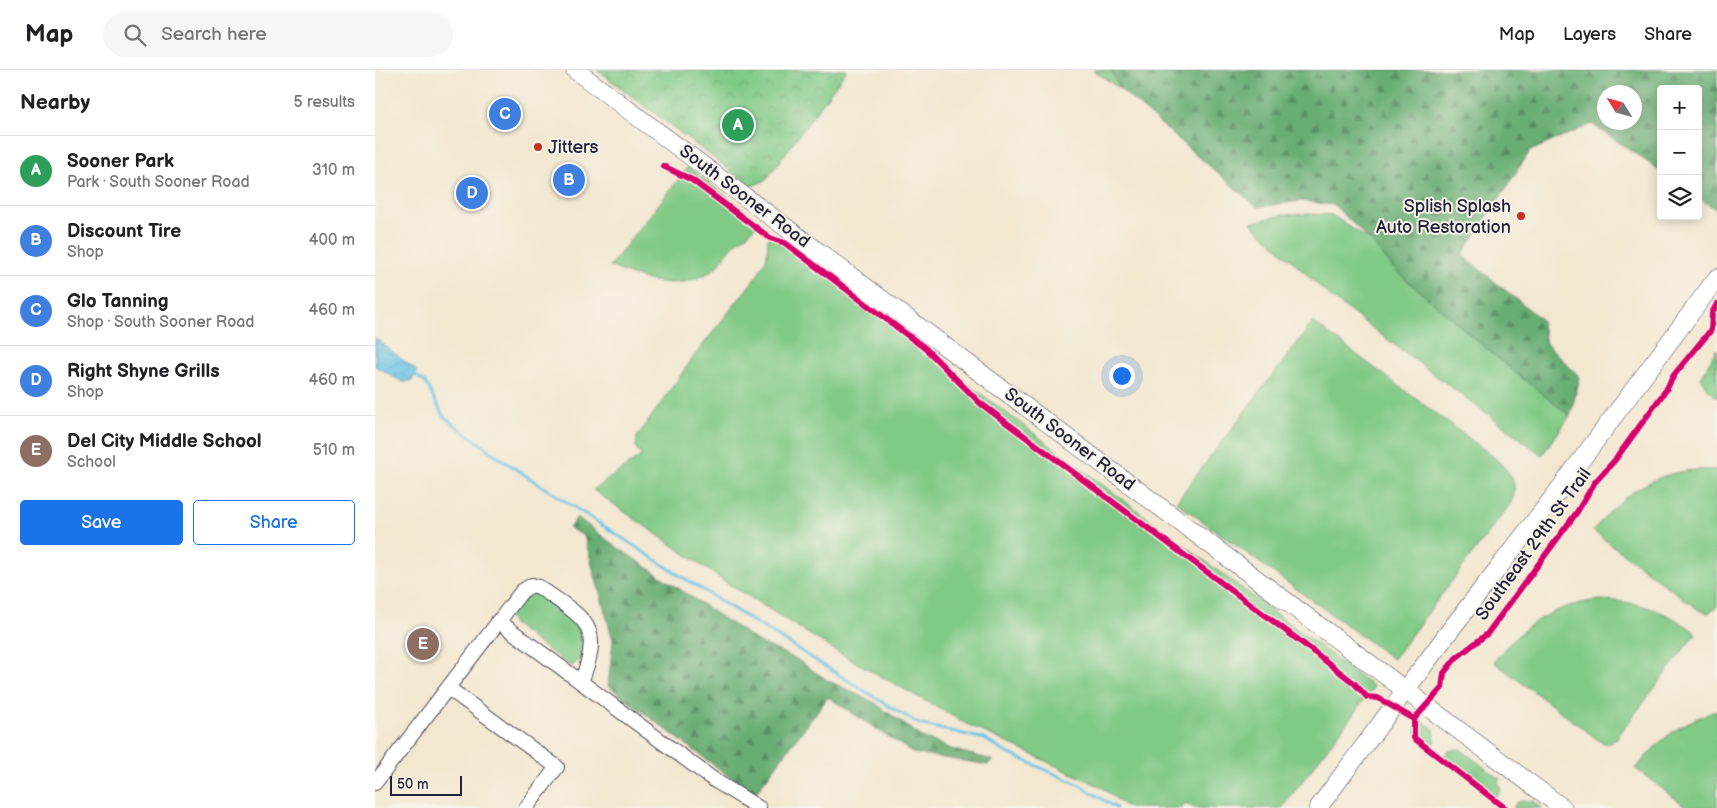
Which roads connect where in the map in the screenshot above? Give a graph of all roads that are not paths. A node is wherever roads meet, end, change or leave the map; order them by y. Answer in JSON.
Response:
{"nodes":[{"id":1,"x":575,"y":70,"type":"edge"},
{"id":2,"x":1717,"y":278,"type":"edge"},
{"id":3,"x":498,"y":621,"type":"junction"},
{"id":4,"x":581,"y":682,"type":"junction"},
{"id":5,"x":448,"y":688,"type":"junction"},
{"id":6,"x":1406,"y":690,"type":"junction"},
{"id":7,"x":375,"y":783,"type":"edge"},
{"id":8,"x":526,"y":808,"type":"edge"},
{"id":9,"x":759,"y":808,"type":"edge"},
{"id":10,"x":1318,"y":808,"type":"edge"},
{"id":11,"x":1563,"y":808,"type":"edge"}],
"edges":[{"from":1,"to":6,"type":"main road","name":"South Sooner Road"},
{"from":2,"to":6,"type":"main road"},
{"from":3,"to":4,"type":"street"},
{"from":3,"to":4,"type":"street"},
{"from":3,"to":5,"type":"street"},
{"from":4,"to":9,"type":"street"},
{"from":5,"to":7,"type":"street"},
{"from":5,"to":8,"type":"street"},
{"from":6,"to":10,"type":"main road"},
{"from":6,"to":11,"type":"main road","name":"South Sooner Road"}]}
